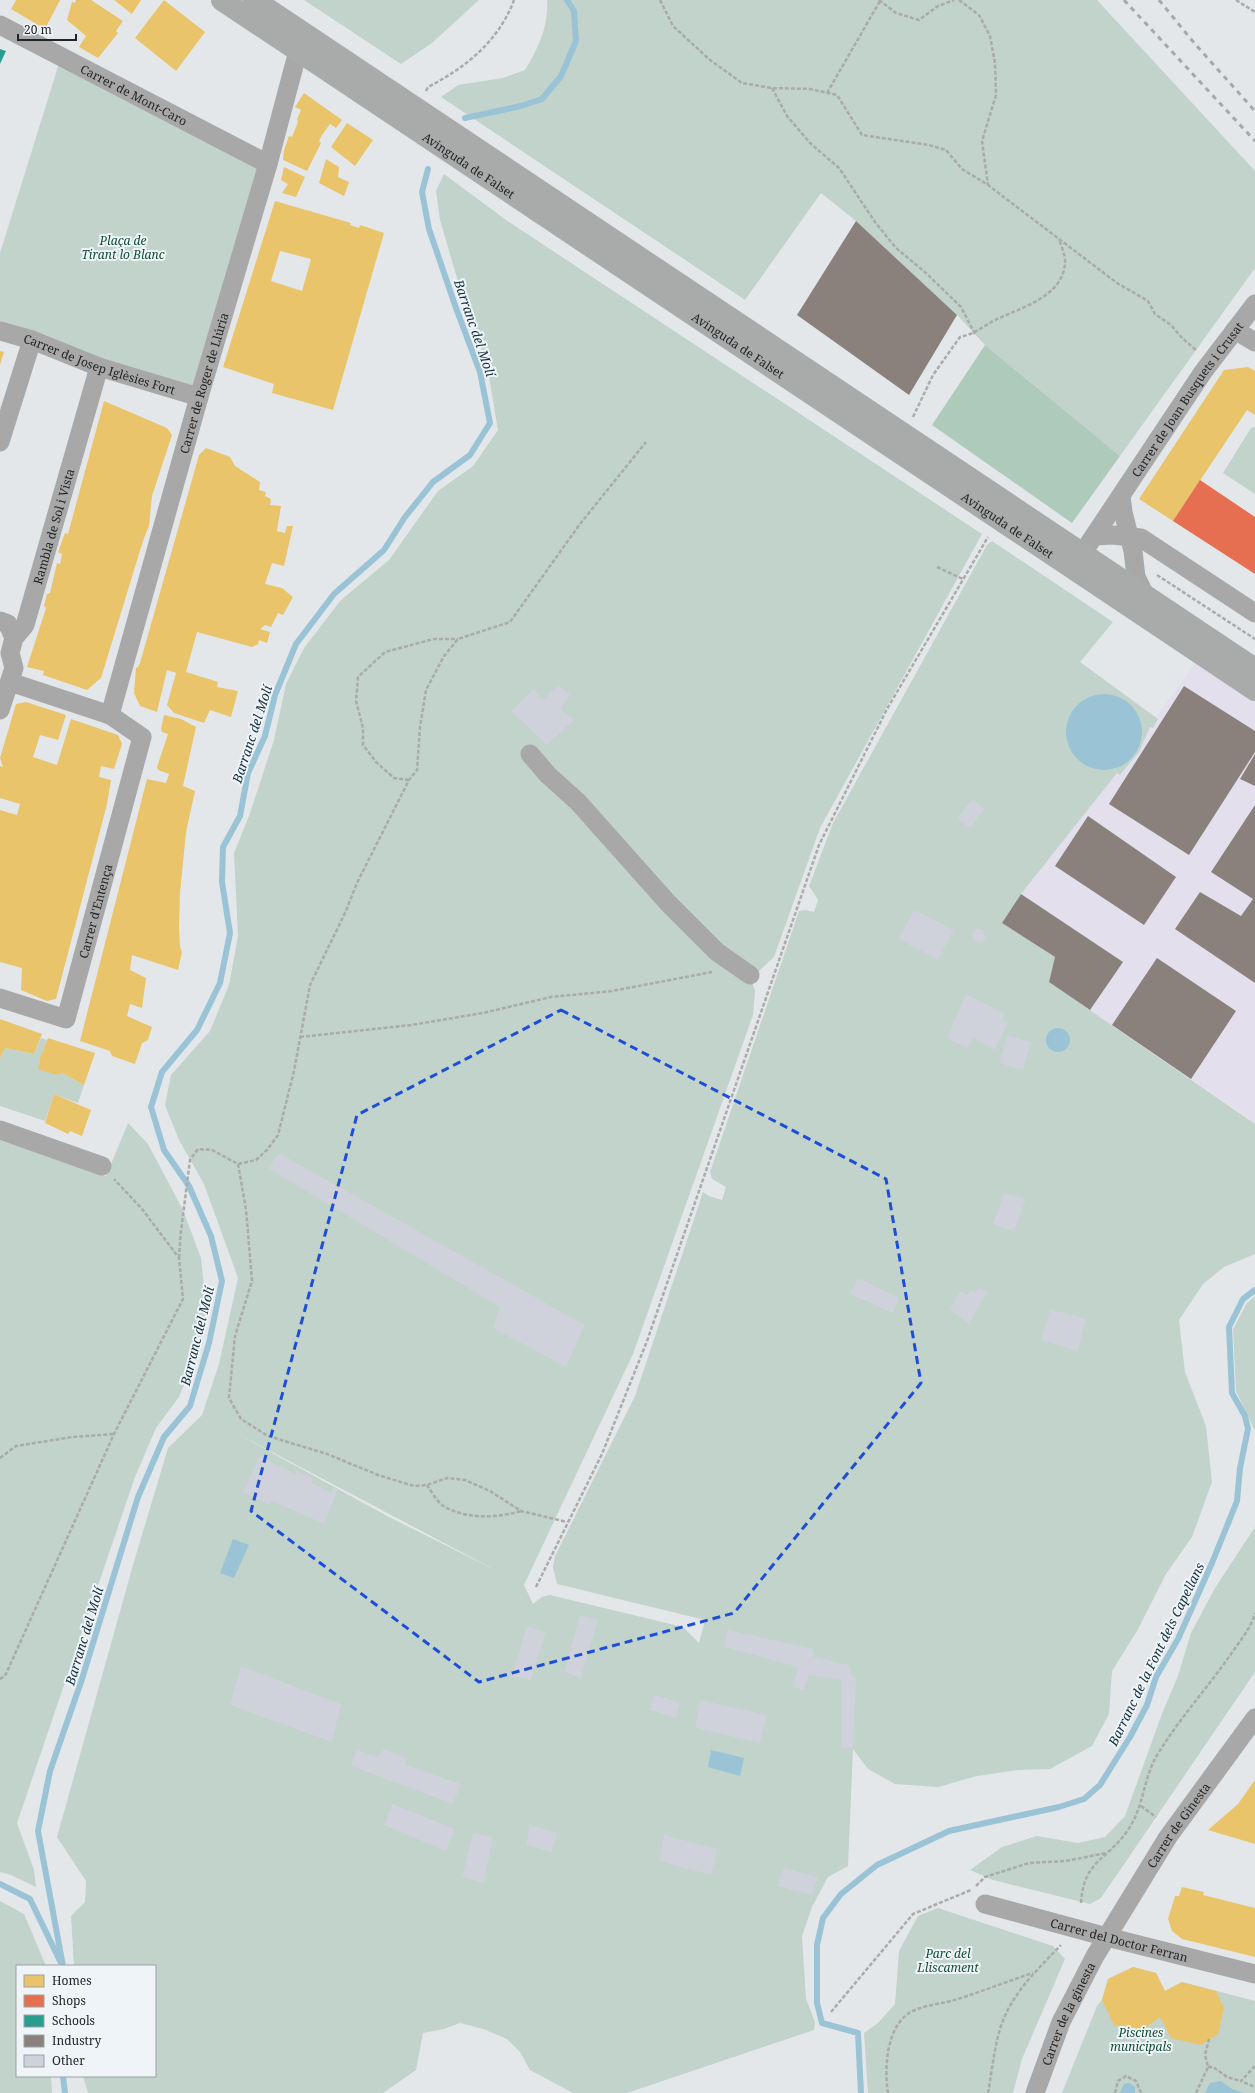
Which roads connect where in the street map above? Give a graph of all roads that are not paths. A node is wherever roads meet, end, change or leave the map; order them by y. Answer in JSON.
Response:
{"nodes":[{"id":1,"x":222,"y":0,"type":"edge"},
{"id":2,"x":254,"y":0,"type":"edge"},
{"id":3,"x":0,"y":25,"type":"edge"},
{"id":4,"x":298,"y":51,"type":"junction"},
{"id":5,"x":268,"y":164,"type":"junction"},
{"id":6,"x":1255,"y":304,"type":"edge"},
{"id":7,"x":1235,"y":330,"type":"junction"},
{"id":8,"x":0,"y":331,"type":"edge"},
{"id":9,"x":32,"y":340,"type":"junction"},
{"id":10,"x":1255,"y":342,"type":"edge"},
{"id":11,"x":99,"y":367,"type":"junction"},
{"id":12,"x":199,"y":397,"type":"junction"},
{"id":13,"x":0,"y":442,"type":"edge"},
{"id":14,"x":1121,"y":496,"type":"junction"},
{"id":15,"x":1095,"y":536,"type":"junction"},
{"id":16,"x":1129,"y":536,"type":"junction"},
{"id":17,"x":1082,"y":554,"type":"junction"},
{"id":18,"x":1146,"y":597,"type":"junction"},
{"id":19,"x":1255,"y":613,"type":"edge"},
{"id":20,"x":0,"y":621,"type":"edge"},
{"id":21,"x":8,"y":651,"type":"edge"},
{"id":22,"x":1255,"y":669,"type":"edge"},
{"id":23,"x":10,"y":682,"type":"junction"},
{"id":24,"x":1255,"y":690,"type":"edge"},
{"id":25,"x":0,"y":710,"type":"edge"},
{"id":26,"x":110,"y":715,"type":"junction"},
{"id":27,"x":530,"y":754,"type":"dead end"},
{"id":28,"x":744,"y":971,"type":"road end"},
{"id":29,"x":0,"y":998,"type":"edge"},
{"id":30,"x":0,"y":1130,"type":"edge"},
{"id":31,"x":102,"y":1166,"type":"road end"},
{"id":32,"x":1255,"y":1718,"type":"edge"},
{"id":33,"x":985,"y":1904,"type":"dead end"},
{"id":34,"x":1107,"y":1937,"type":"junction"},
{"id":35,"x":1255,"y":1974,"type":"edge"},
{"id":36,"x":1035,"y":2093,"type":"edge"}],
"edges":[{"from":1,"to":4,"type":"main road","name":"Avinguda de Falset"},
{"from":2,"to":17,"type":"main road","name":"Avinguda de Falset"},
{"from":3,"to":5,"type":"street","name":"Carrer de Mont-Caro"},
{"from":4,"to":5,"type":"street","name":"Carrer de Roger de Llúria"},
{"from":4,"to":24,"type":"main road","name":"Avinguda de Falset"},
{"from":5,"to":12,"type":"street","name":"Carrer de Roger de Llúria"},
{"from":6,"to":7,"type":"street","name":"Carrer de Joan Busquets i Crusat"},
{"from":7,"to":10,"type":"street"},
{"from":7,"to":14,"type":"street","name":"Carrer de Joan Busquets i Crusat"},
{"from":8,"to":9,"type":"street","name":"Carrer de Josep Iglèsies Fort"},
{"from":9,"to":11,"type":"street","name":"Carrer de Josep Iglèsies Fort"},
{"from":9,"to":13,"type":"street"},
{"from":11,"to":12,"type":"street","name":"Carrer de Josep Iglèsies Fort"},
{"from":11,"to":21,"type":"street","name":"Rambla de Sol i Vista"},
{"from":12,"to":26,"type":"street","name":"Carrer de Roger de Llúria"},
{"from":14,"to":15,"type":"street","name":"Carrer de Joan Busquets i Crusat"},
{"from":14,"to":16,"type":"street"},
{"from":15,"to":16,"type":"street"},
{"from":15,"to":17,"type":"street","name":"Carrer de Joan Busquets i Crusat"},
{"from":16,"to":18,"type":"street"},
{"from":16,"to":19,"type":"street"},
{"from":17,"to":18,"type":"main road","name":"Avinguda de Falset"},
{"from":18,"to":22,"type":"main road","name":"Avinguda de Falset"},
{"from":20,"to":21,"type":"street"},
{"from":21,"to":23,"type":"street"},
{"from":23,"to":25,"type":"street"},
{"from":23,"to":26,"type":"street"},
{"from":26,"to":29,"type":"street","name":"Carrer d'Entença"},
{"from":27,"to":28,"type":"street"},
{"from":30,"to":31,"type":"street"},
{"from":32,"to":34,"type":"street","name":"Carrer de Ginesta"},
{"from":33,"to":34,"type":"street","name":"Carrer del Doctor Ferran"},
{"from":34,"to":35,"type":"street","name":"Carrer del Doctor Ferran"},
{"from":34,"to":36,"type":"street","name":"Carrer de la ginesta"}]}
